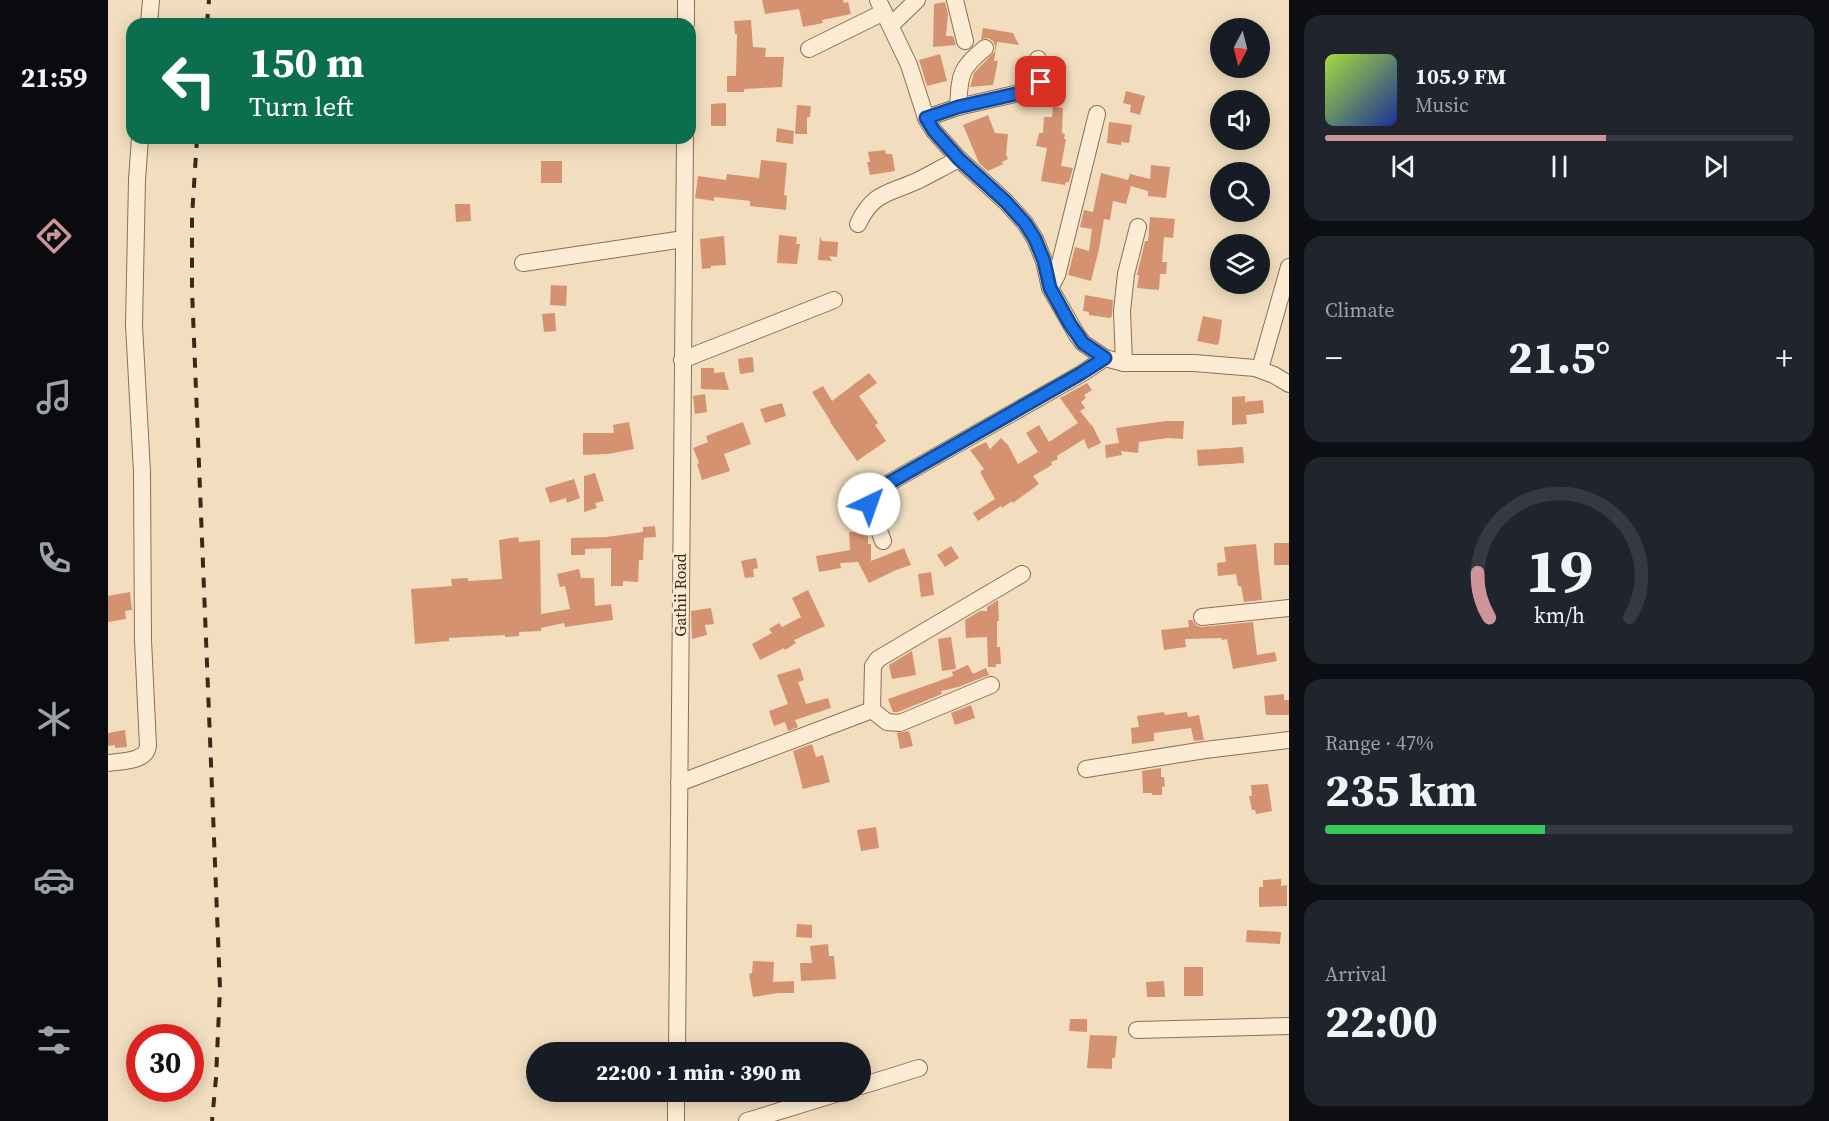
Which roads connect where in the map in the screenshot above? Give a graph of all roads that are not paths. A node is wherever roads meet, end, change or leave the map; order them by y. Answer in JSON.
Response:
{"nodes":[{"id":1,"x":151,"y":0,"type":"edge"},
{"id":2,"x":686,"y":0,"type":"edge"},
{"id":3,"x":917,"y":0,"type":"edge"},
{"id":4,"x":955,"y":0,"type":"edge"},
{"id":5,"x":884,"y":12,"type":"edge"},
{"id":6,"x":150,"y":18,"type":"edge"},
{"id":7,"x":686,"y":18,"type":"edge"},
{"id":8,"x":966,"y":41,"type":"dead end"},
{"id":9,"x":985,"y":48,"type":"dead end"},
{"id":10,"x":809,"y":49,"type":"dead end"},
{"id":11,"x":1038,"y":59,"type":"dead end"},
{"id":12,"x":958,"y":107,"type":"junction"},
{"id":13,"x":1097,"y":114,"type":"dead end"},
{"id":14,"x":926,"y":118,"type":"junction"},
{"id":15,"x":139,"y":144,"type":"edge"},
{"id":16,"x":685,"y":144,"type":"edge"},
{"id":17,"x":959,"y":159,"type":"junction"},
{"id":18,"x":858,"y":224,"type":"dead end"},
{"id":19,"x":1138,"y":227,"type":"dead end"},
{"id":20,"x":684,"y":239,"type":"junction"},
{"id":21,"x":523,"y":263,"type":"dead end"},
{"id":22,"x":1289,"y":267,"type":"edge"},
{"id":23,"x":1050,"y":288,"type":"junction"},
{"id":24,"x":834,"y":300,"type":"dead end"},
{"id":25,"x":1105,"y":358,"type":"junction"},
{"id":26,"x":682,"y":360,"type":"junction"},
{"id":27,"x":1124,"y":363,"type":"junction"},
{"id":28,"x":1260,"y":369,"type":"junction"},
{"id":29,"x":1289,"y":385,"type":"edge"},
{"id":30,"x":882,"y":541,"type":"dead end"},
{"id":31,"x":1022,"y":574,"type":"dead end"},
{"id":32,"x":1289,"y":608,"type":"edge"},
{"id":33,"x":1202,"y":617,"type":"dead end"},
{"id":34,"x":991,"y":684,"type":"dead end"},
{"id":35,"x":872,"y":710,"type":"junction"},
{"id":36,"x":1289,"y":740,"type":"edge"},
{"id":37,"x":108,"y":763,"type":"edge"},
{"id":38,"x":1086,"y":769,"type":"dead end"},
{"id":39,"x":679,"y":783,"type":"junction"},
{"id":40,"x":1289,"y":1026,"type":"edge"},
{"id":41,"x":1137,"y":1030,"type":"dead end"},
{"id":42,"x":677,"y":1042,"type":"edge"},
{"id":43,"x":919,"y":1068,"type":"dead end"},
{"id":44,"x":871,"y":1083,"type":"edge"},
{"id":45,"x":676,"y":1102,"type":"edge"},
{"id":46,"x":809,"y":1102,"type":"edge"},
{"id":47,"x":676,"y":1121,"type":"edge"},
{"id":48,"x":747,"y":1121,"type":"edge"}],
"edges":[{"from":1,"to":6,"type":"street"},
{"from":2,"to":7,"type":"street"},
{"from":3,"to":5,"type":"street"},
{"from":4,"to":8,"type":"street"},
{"from":5,"to":10,"type":"street"},
{"from":5,"to":14,"type":"street"},
{"from":9,"to":12,"type":"street"},
{"from":11,"to":12,"type":"street"},
{"from":12,"to":14,"type":"street"},
{"from":13,"to":23,"type":"street"},
{"from":14,"to":17,"type":"street"},
{"from":15,"to":37,"type":"street"},
{"from":16,"to":20,"type":"street","name":"Gathii Road"},
{"from":17,"to":18,"type":"street"},
{"from":17,"to":23,"type":"street"},
{"from":19,"to":27,"type":"street"},
{"from":20,"to":21,"type":"street"},
{"from":20,"to":26,"type":"street","name":"Gathii Road"},
{"from":22,"to":28,"type":"street"},
{"from":23,"to":25,"type":"street"},
{"from":24,"to":26,"type":"street"},
{"from":25,"to":27,"type":"street"},
{"from":25,"to":30,"type":"street"},
{"from":26,"to":39,"type":"street","name":"Gathii Road"},
{"from":27,"to":28,"type":"street"},
{"from":28,"to":29,"type":"street"},
{"from":31,"to":35,"type":"street"},
{"from":32,"to":33,"type":"street"},
{"from":34,"to":35,"type":"street"},
{"from":35,"to":39,"type":"street"},
{"from":36,"to":38,"type":"street"},
{"from":39,"to":42,"type":"street","name":"Gathii Road"},
{"from":40,"to":41,"type":"street"},
{"from":43,"to":44,"type":"street"},
{"from":45,"to":47,"type":"street"},
{"from":46,"to":48,"type":"street"}]}
